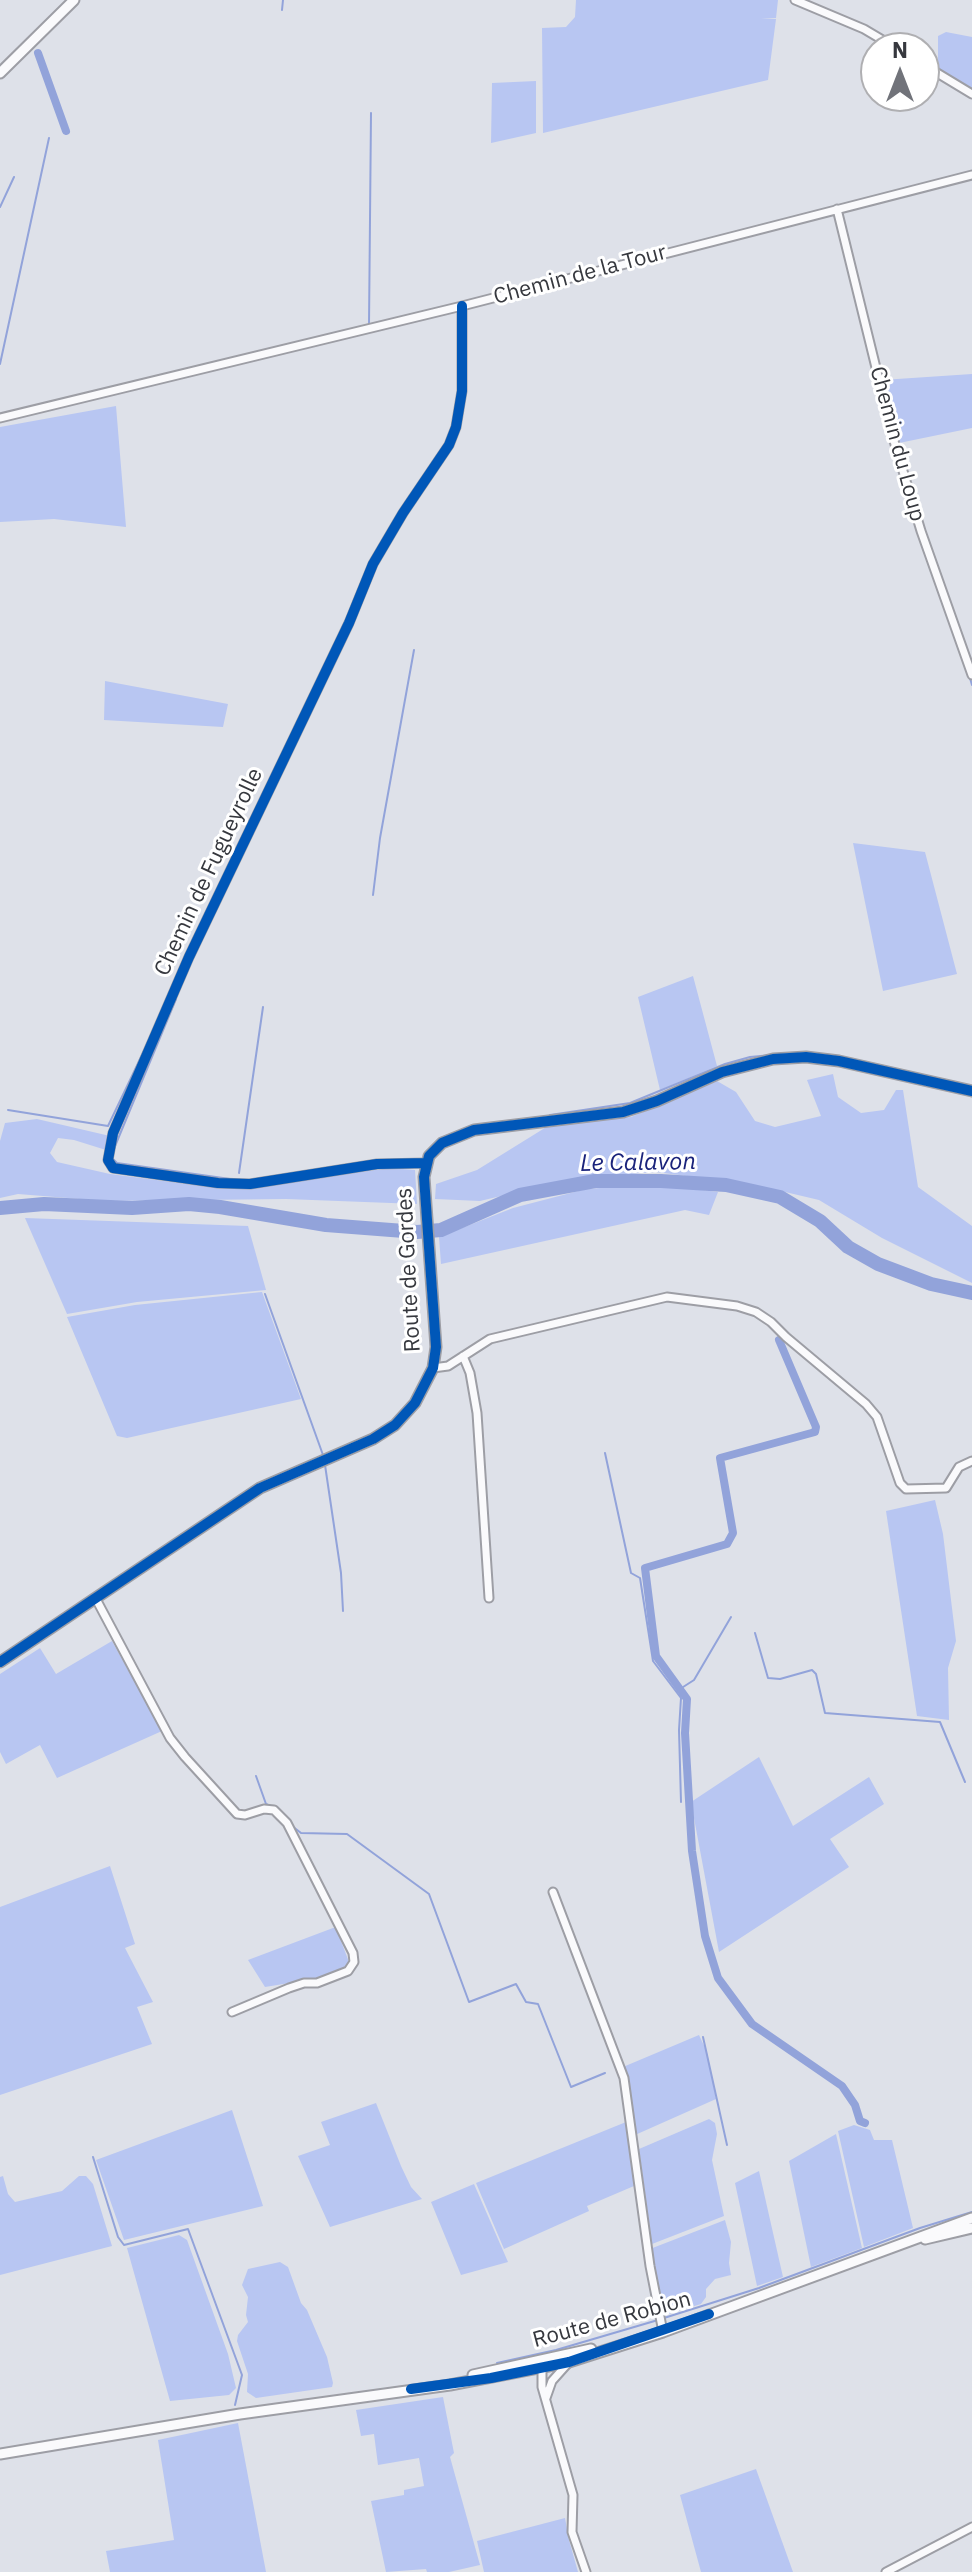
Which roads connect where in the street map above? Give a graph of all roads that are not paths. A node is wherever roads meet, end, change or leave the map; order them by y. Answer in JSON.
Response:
{"nodes":[{"id":1,"x":74,"y":0,"type":"edge"},
{"id":2,"x":795,"y":0,"type":"edge"},
{"id":3,"x":869,"y":32,"type":"edge"},
{"id":4,"x":0,"y":73,"type":"edge"},
{"id":5,"x":940,"y":75,"type":"edge"},
{"id":6,"x":972,"y":94,"type":"edge"},
{"id":7,"x":972,"y":175,"type":"edge"},
{"id":8,"x":837,"y":209,"type":"junction"},
{"id":9,"x":462,"y":306,"type":"junction"},
{"id":10,"x":0,"y":418,"type":"edge"},
{"id":11,"x":972,"y":675,"type":"edge"},
{"id":12,"x":972,"y":1091,"type":"edge"},
{"id":13,"x":427,"y":1163,"type":"junction"},
{"id":14,"x":463,"y":1356,"type":"junction"},
{"id":15,"x":433,"y":1368,"type":"junction"},
{"id":16,"x":972,"y":1461,"type":"edge"},
{"id":17,"x":489,"y":1598,"type":"dead end"},
{"id":18,"x":96,"y":1599,"type":"junction"},
{"id":19,"x":0,"y":1662,"type":"edge"},
{"id":20,"x":553,"y":1892,"type":"dead end"},
{"id":21,"x":232,"y":2012,"type":"dead end"},
{"id":22,"x":972,"y":2218,"type":"edge"},
{"id":23,"x":972,"y":2228,"type":"edge"},
{"id":24,"x":899,"y":2245,"type":"junction"},
{"id":25,"x":662,"y":2329,"type":"junction"},
{"id":26,"x":569,"y":2362,"type":"junction"},
{"id":27,"x":542,"y":2365,"type":"junction"},
{"id":28,"x":552,"y":2381,"type":"junction"},
{"id":29,"x":546,"y":2400,"type":"junction"},
{"id":30,"x":0,"y":2454,"type":"edge"},
{"id":31,"x":972,"y":2527,"type":"edge"},
{"id":32,"x":586,"y":2572,"type":"edge"},
{"id":33,"x":886,"y":2572,"type":"edge"}],
"edges":[{"from":1,"to":4,"type":"street"},
{"from":2,"to":3,"type":"street"},
{"from":5,"to":6,"type":"street"},
{"from":7,"to":8,"type":"street","name":"Chemin de la Tour"},
{"from":8,"to":9,"type":"street","name":"Chemin de la Tour"},
{"from":8,"to":11,"type":"street","name":"Chemin du Loup"},
{"from":9,"to":10,"type":"street","name":"Chemin de la Tour"},
{"from":9,"to":13,"type":"street","name":"Chemin de Fugueyrolle"},
{"from":12,"to":13,"type":"street","name":"Route de Gordes"},
{"from":13,"to":15,"type":"street","name":"Route de Gordes"},
{"from":14,"to":15,"type":"street"},
{"from":14,"to":16,"type":"street"},
{"from":14,"to":17,"type":"street"},
{"from":15,"to":18,"type":"street","name":"Route de Gordes"},
{"from":18,"to":19,"type":"street","name":"Route de Gordes"},
{"from":18,"to":21,"type":"street"},
{"from":20,"to":25,"type":"street"},
{"from":22,"to":24,"type":"street","name":"Route de Robion"},
{"from":23,"to":24,"type":"street","name":"Route de Robion"},
{"from":24,"to":25,"type":"street","name":"Route de Robion"},
{"from":25,"to":26,"type":"street","name":"Route de Robion"},
{"from":25,"to":27,"type":"street","name":"Route de Robion"},
{"from":26,"to":27,"type":"street","name":"Route de Robion"},
{"from":26,"to":28,"type":"street"},
{"from":27,"to":28,"type":"street"},
{"from":27,"to":29,"type":"street"},
{"from":27,"to":30,"type":"street","name":"Route de Robion"},
{"from":28,"to":29,"type":"street"},
{"from":29,"to":32,"type":"street"},
{"from":31,"to":33,"type":"street"}]}
